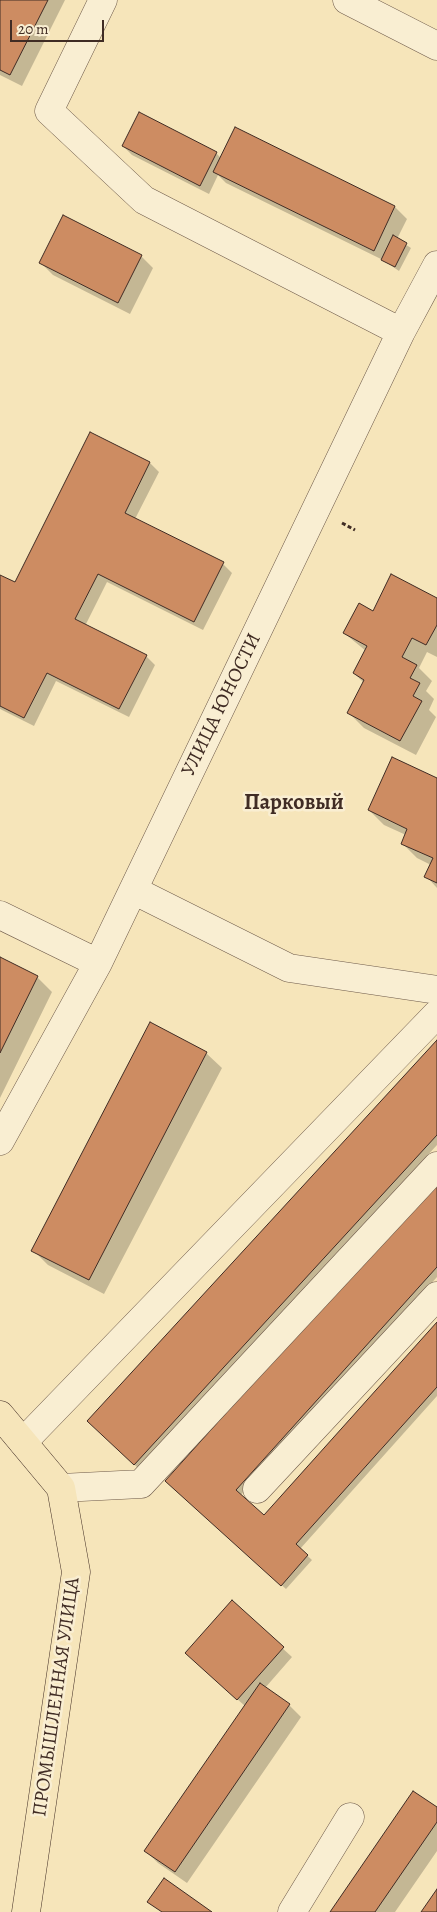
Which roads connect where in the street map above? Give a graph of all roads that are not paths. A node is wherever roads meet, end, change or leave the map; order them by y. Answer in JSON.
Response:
{"nodes":[{"id":1,"x":104,"y":0,"type":"edge"},
{"id":2,"x":347,"y":0,"type":"edge"},
{"id":3,"x":437,"y":46,"type":"edge"},
{"id":4,"x":437,"y":265,"type":"edge"},
{"id":5,"x":401,"y":332,"type":"junction"},
{"id":6,"x":133,"y":890,"type":"junction"},
{"id":7,"x":0,"y":914,"type":"edge"},
{"id":8,"x":98,"y":963,"type":"junction"},
{"id":9,"x":437,"y":990,"type":"edge"},
{"id":10,"x":437,"y":1014,"type":"edge"},
{"id":11,"x":0,"y":1142,"type":"edge"},
{"id":12,"x":437,"y":1166,"type":"edge"},
{"id":13,"x":437,"y":1296,"type":"edge"},
{"id":14,"x":0,"y":1415,"type":"edge"},
{"id":15,"x":23,"y":1442,"type":"junction"},
{"id":16,"x":61,"y":1488,"type":"junction"},
{"id":17,"x":257,"y":1489,"type":"dead end"},
{"id":18,"x":350,"y":1817,"type":"dead end"},
{"id":19,"x":26,"y":1912,"type":"edge"},
{"id":20,"x":292,"y":1912,"type":"edge"}],
"edges":[{"from":1,"to":5,"type":"street"},
{"from":2,"to":3,"type":"street"},
{"from":4,"to":5,"type":"street","name":"УЛИЦА ЮНОСТИ"},
{"from":5,"to":6,"type":"street","name":"УЛИЦА ЮНОСТИ"},
{"from":6,"to":8,"type":"street","name":"УЛИЦА ЮНОСТИ"},
{"from":6,"to":9,"type":"street"},
{"from":7,"to":8,"type":"street"},
{"from":8,"to":11,"type":"street","name":"УЛИЦА ЮНОСТИ"},
{"from":10,"to":15,"type":"street"},
{"from":12,"to":16,"type":"street"},
{"from":13,"to":17,"type":"street"},
{"from":14,"to":15,"type":"main road","name":"ПРОМЫШЛЕННАЯ УЛИЦА"},
{"from":15,"to":16,"type":"main road","name":"ПРОМЫШЛЕННАЯ УЛИЦА"},
{"from":16,"to":19,"type":"main road","name":"ПРОМЫШЛЕННАЯ УЛИЦА"},
{"from":18,"to":20,"type":"street"}]}
